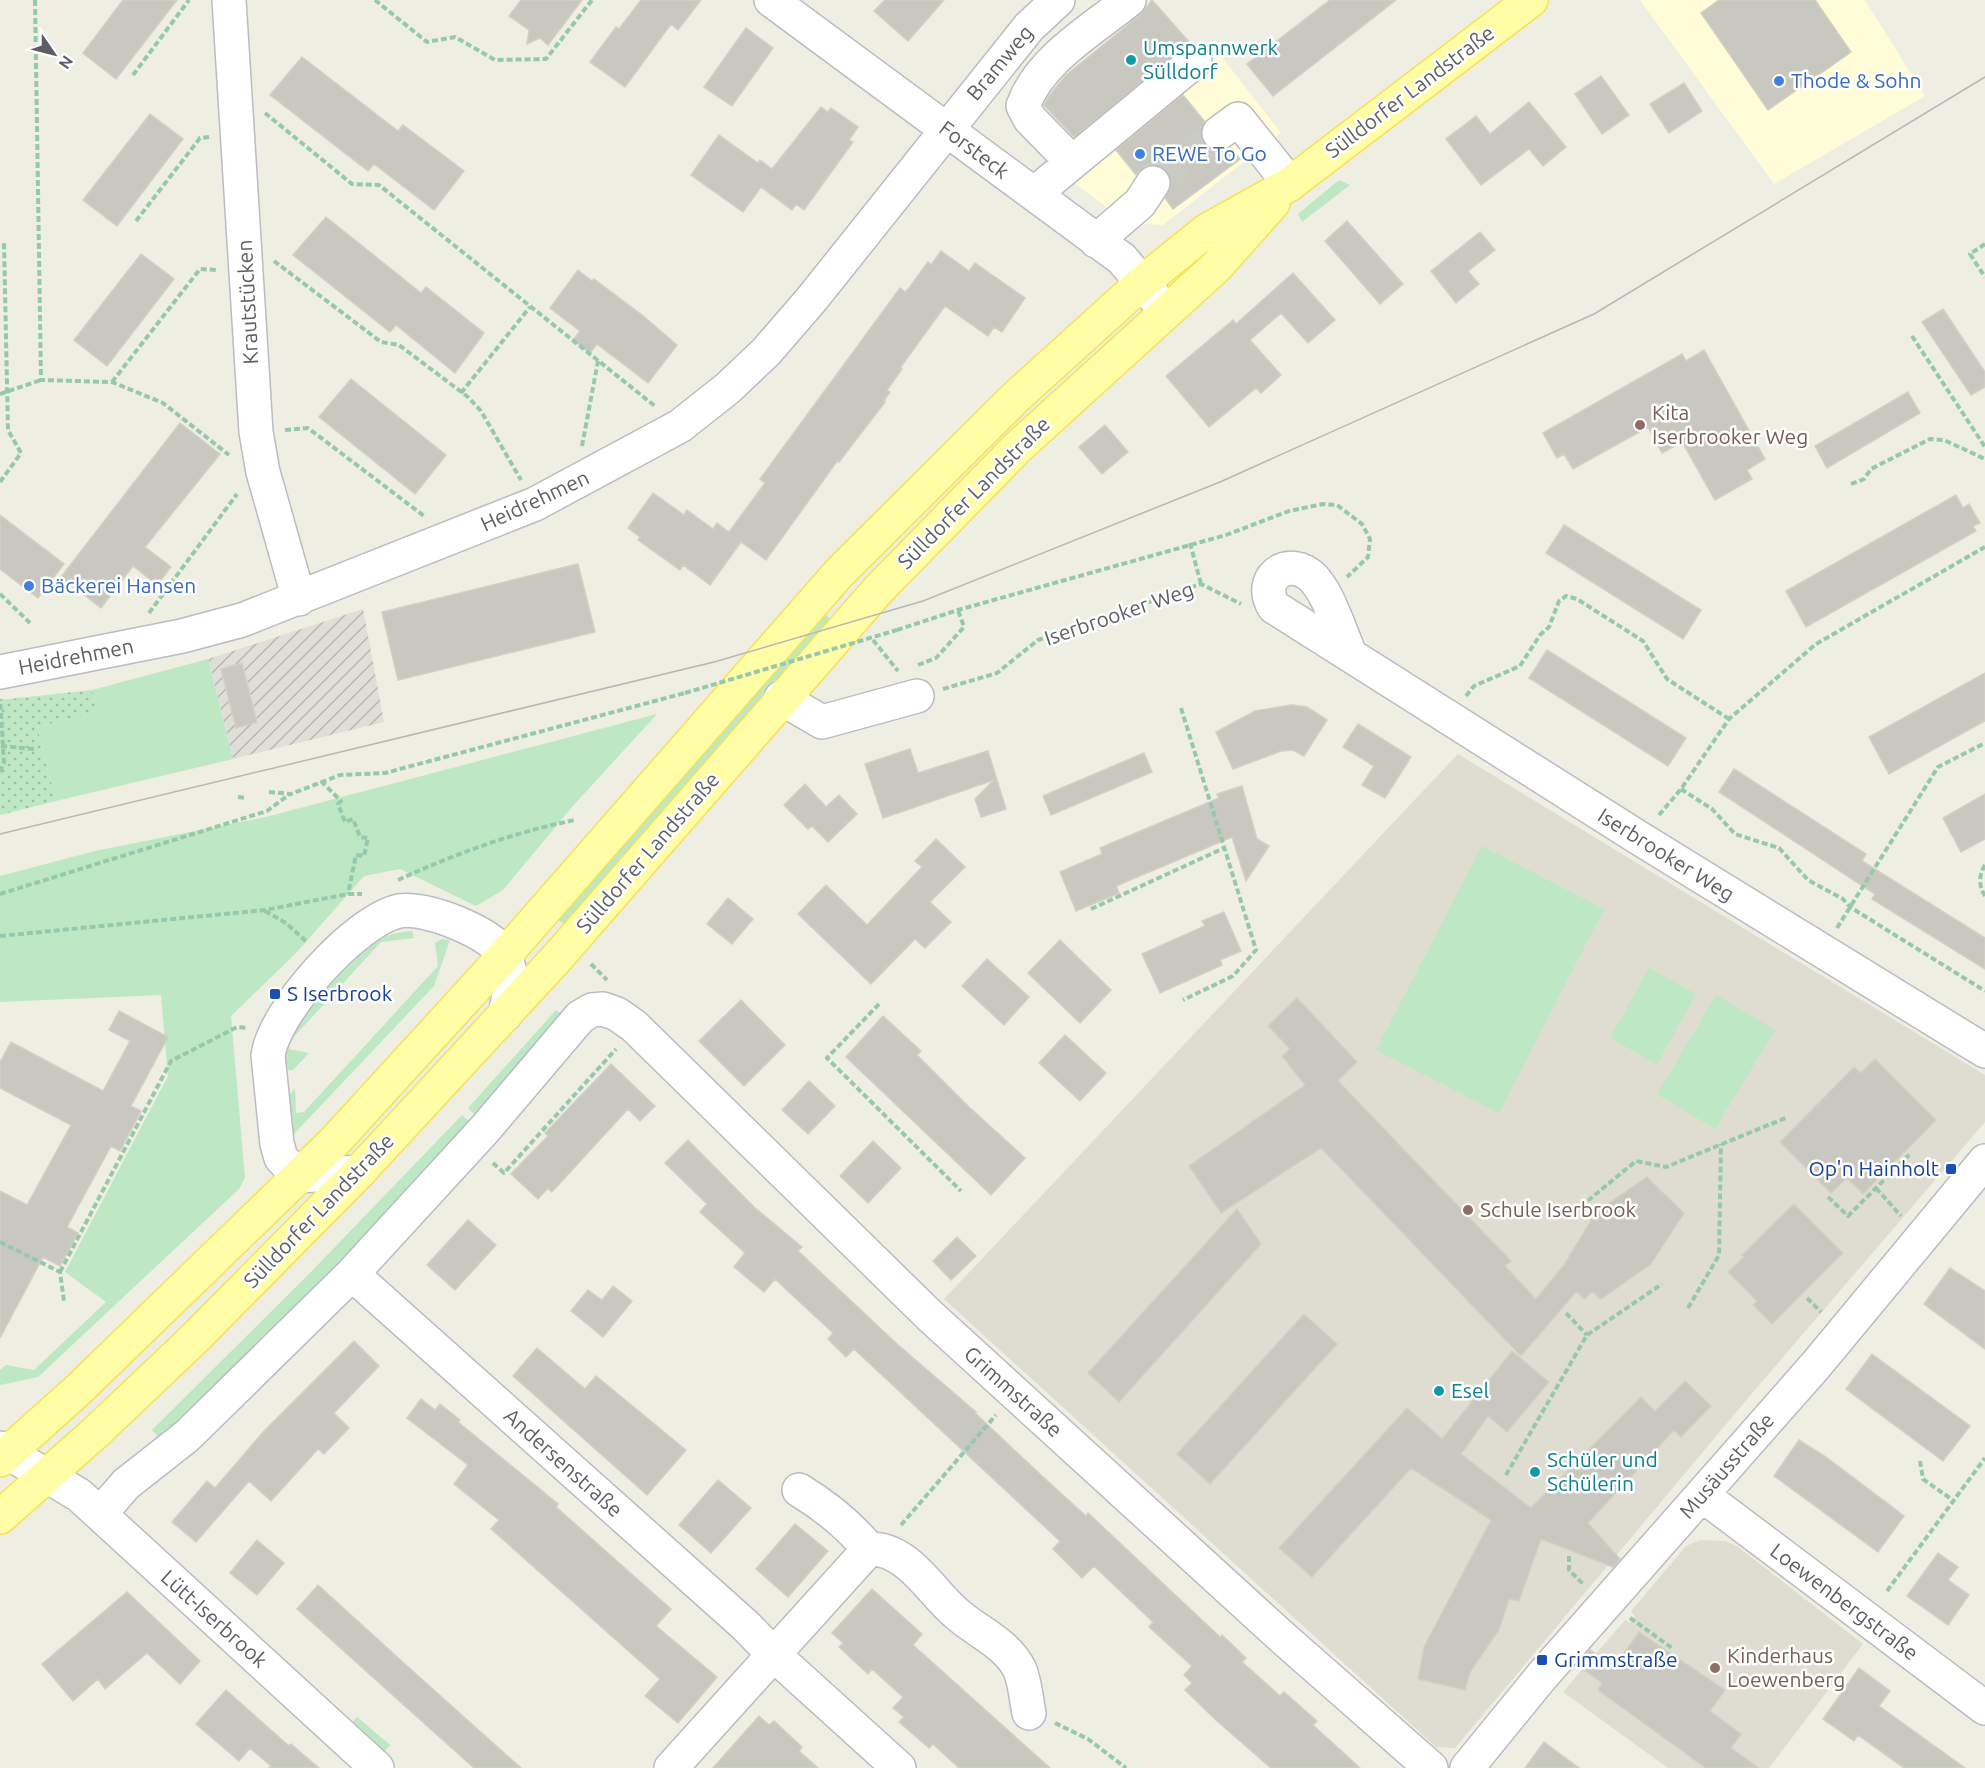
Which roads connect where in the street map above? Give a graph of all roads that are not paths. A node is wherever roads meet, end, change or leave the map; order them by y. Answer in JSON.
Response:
{"nodes":[{"id":1,"x":229,"y":0,"type":"edge"},
{"id":2,"x":771,"y":0,"type":"edge"},
{"id":3,"x":1058,"y":0,"type":"edge"},
{"id":4,"x":1129,"y":0,"type":"edge"},
{"id":5,"x":1531,"y":0,"type":"edge"},
{"id":6,"x":1195,"y":61,"type":"dead end"},
{"id":7,"x":946,"y":129,"type":"junction"},
{"id":8,"x":1233,"y":138,"type":"dead end"},
{"id":9,"x":1072,"y":162,"type":"junction"},
{"id":10,"x":1290,"y":184,"type":"junction"},
{"id":11,"x":1153,"y":194,"type":"tunnel mouth"},
{"id":12,"x":1034,"y":195,"type":"junction"},
{"id":13,"x":1096,"y":240,"type":"junction"},
{"id":14,"x":1143,"y":282,"type":"junction"},
{"id":15,"x":1166,"y":311,"type":"junction"},
{"id":16,"x":299,"y":599,"type":"junction"},
{"id":17,"x":1350,"y":654,"type":"junction"},
{"id":18,"x":0,"y":672,"type":"edge"},
{"id":19,"x":917,"y":681,"type":"road end"},
{"id":20,"x":781,"y":698,"type":"junction"},
{"id":21,"x":505,"y":955,"type":"junction"},
{"id":22,"x":505,"y":1015,"type":"junction"},
{"id":23,"x":1985,"y":1051,"type":"edge"},
{"id":24,"x":1985,"y":1161,"type":"edge"},
{"id":25,"x":359,"y":1172,"type":"junction"},
{"id":26,"x":299,"y":1176,"type":"junction"},
{"id":27,"x":352,"y":1274,"type":"junction"},
{"id":28,"x":3,"y":1454,"type":"edge"},
{"id":29,"x":48,"y":1475,"type":"junction"},
{"id":30,"x":799,"y":1490,"type":"dead end"},
{"id":31,"x":1702,"y":1495,"type":"junction"},
{"id":32,"x":100,"y":1514,"type":"junction"},
{"id":33,"x":0,"y":1517,"type":"edge"},
{"id":34,"x":875,"y":1549,"type":"junction"},
{"id":35,"x":773,"y":1654,"type":"junction"},
{"id":36,"x":1985,"y":1708,"type":"edge"},
{"id":37,"x":1029,"y":1713,"type":"road end"},
{"id":38,"x":377,"y":1768,"type":"edge"},
{"id":39,"x":671,"y":1768,"type":"edge"},
{"id":40,"x":899,"y":1768,"type":"edge"},
{"id":41,"x":1431,"y":1768,"type":"edge"},
{"id":42,"x":1467,"y":1768,"type":"edge"}],
"edges":[{"from":1,"to":16,"type":"street","name":"Krautstücken"},
{"from":2,"to":7,"type":"street","name":"Forsteck"},
{"from":3,"to":7,"type":"street","name":"Bramweg"},
{"from":4,"to":9,"type":"street"},
{"from":5,"to":10,"type":"main road","name":"Sülldorfer Landstraße"},
{"from":6,"to":9,"type":"street"},
{"from":7,"to":12,"type":"street","name":"Forsteck"},
{"from":7,"to":16,"type":"street","name":"Heidrehmen"},
{"from":8,"to":10,"type":"street"},
{"from":9,"to":12,"type":"street"},
{"from":10,"to":14,"type":"main road","name":"Sülldorfer Landstraße"},
{"from":10,"to":15,"type":"main road","name":"Sülldorfer Landstraße"},
{"from":11,"to":13,"type":"street"},
{"from":12,"to":13,"type":"street","name":"Forsteck"},
{"from":13,"to":14,"type":"street","name":"Forsteck"},
{"from":14,"to":15,"type":"street","name":"Forsteck"},
{"from":14,"to":21,"type":"main road","name":"Sülldorfer Landstraße"},
{"from":15,"to":20,"type":"main road","name":"Sülldorfer Landstraße"},
{"from":16,"to":18,"type":"street","name":"Heidrehmen"},
{"from":17,"to":17,"type":"street","name":"Iserbrooker Weg"},
{"from":17,"to":23,"type":"street","name":"Iserbrooker Weg"},
{"from":19,"to":20,"type":"street"},
{"from":20,"to":22,"type":"main road","name":"Sülldorfer Landstraße"},
{"from":21,"to":22,"type":"street"},
{"from":21,"to":26,"type":"main road","name":"Sülldorfer Landstraße"},
{"from":21,"to":26,"type":"street"},
{"from":22,"to":25,"type":"main road","name":"Sülldorfer Landstraße"},
{"from":24,"to":31,"type":"street","name":"Musäusstraße"},
{"from":25,"to":26,"type":"street"},
{"from":25,"to":29,"type":"main road","name":"Sülldorfer Landstraße"},
{"from":26,"to":28,"type":"main road","name":"Sülldorfer Landstraße"},
{"from":27,"to":32,"type":"street"},
{"from":27,"to":35,"type":"street","name":"Andersenstraße"},
{"from":27,"to":41,"type":"street","name":"Grimmstraße"},
{"from":28,"to":29,"type":"street","name":"Lütt-Iserbrook"},
{"from":29,"to":32,"type":"street","name":"Lütt-Iserbrook"},
{"from":29,"to":33,"type":"main road","name":"Sülldorfer Landstraße"},
{"from":30,"to":34,"type":"street"},
{"from":31,"to":36,"type":"street","name":"Loewenbergstraße"},
{"from":31,"to":42,"type":"street","name":"Musäusstraße"},
{"from":32,"to":38,"type":"street","name":"Lütt-Iserbrook"},
{"from":34,"to":35,"type":"street"},
{"from":34,"to":37,"type":"street"},
{"from":35,"to":39,"type":"street"},
{"from":35,"to":40,"type":"street","name":"Andersenstraße"}]}
